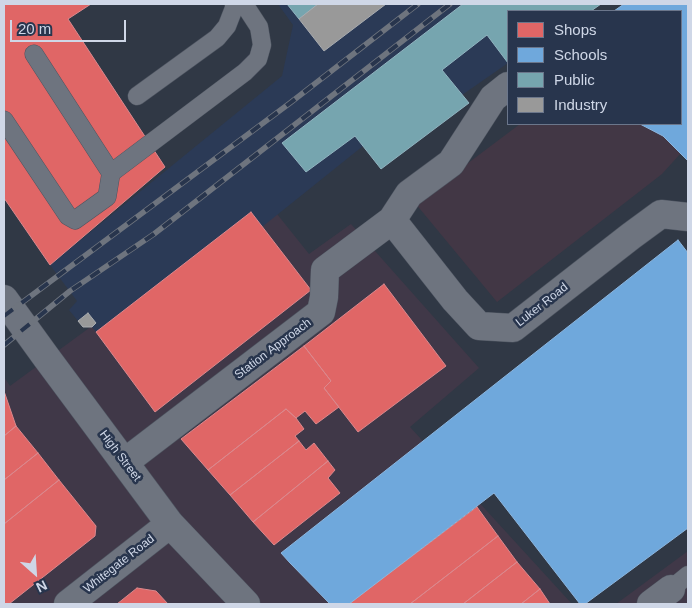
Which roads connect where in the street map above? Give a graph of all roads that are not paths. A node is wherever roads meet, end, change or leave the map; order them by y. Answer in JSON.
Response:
{"nodes":[{"id":1,"x":234,"y":4,"type":"edge"},
{"id":2,"x":244,"y":4,"type":"edge"},
{"id":3,"x":34,"y":54,"type":"dead end"},
{"id":4,"x":507,"y":87,"type":"edge"},
{"id":5,"x":138,"y":96,"type":"dead end"},
{"id":6,"x":4,"y":120,"type":"edge"},
{"id":7,"x":111,"y":174,"type":"junction"},
{"id":8,"x":688,"y":217,"type":"edge"},
{"id":9,"x":392,"y":220,"type":"junction"},
{"id":10,"x":4,"y":299,"type":"edge"},
{"id":11,"x":125,"y":462,"type":"junction"},
{"id":12,"x":170,"y":524,"type":"junction"},
{"id":13,"x":78,"y":597,"type":"edge"},
{"id":14,"x":246,"y":604,"type":"edge"}],
"edges":[{"from":1,"to":5,"type":"lane"},
{"from":2,"to":7,"type":"lane"},
{"from":3,"to":7,"type":"lane"},
{"from":4,"to":9,"type":"street","name":"Station Approach"},
{"from":6,"to":7,"type":"lane"},
{"from":8,"to":9,"type":"street","name":"Luker Road"},
{"from":9,"to":11,"type":"street","name":"Station Approach"},
{"from":10,"to":11,"type":"street","name":"High Street"},
{"from":11,"to":12,"type":"street","name":"High Street"},
{"from":12,"to":13,"type":"street","name":"Whitegate Road"},
{"from":12,"to":14,"type":"street","name":"High Street"}]}
